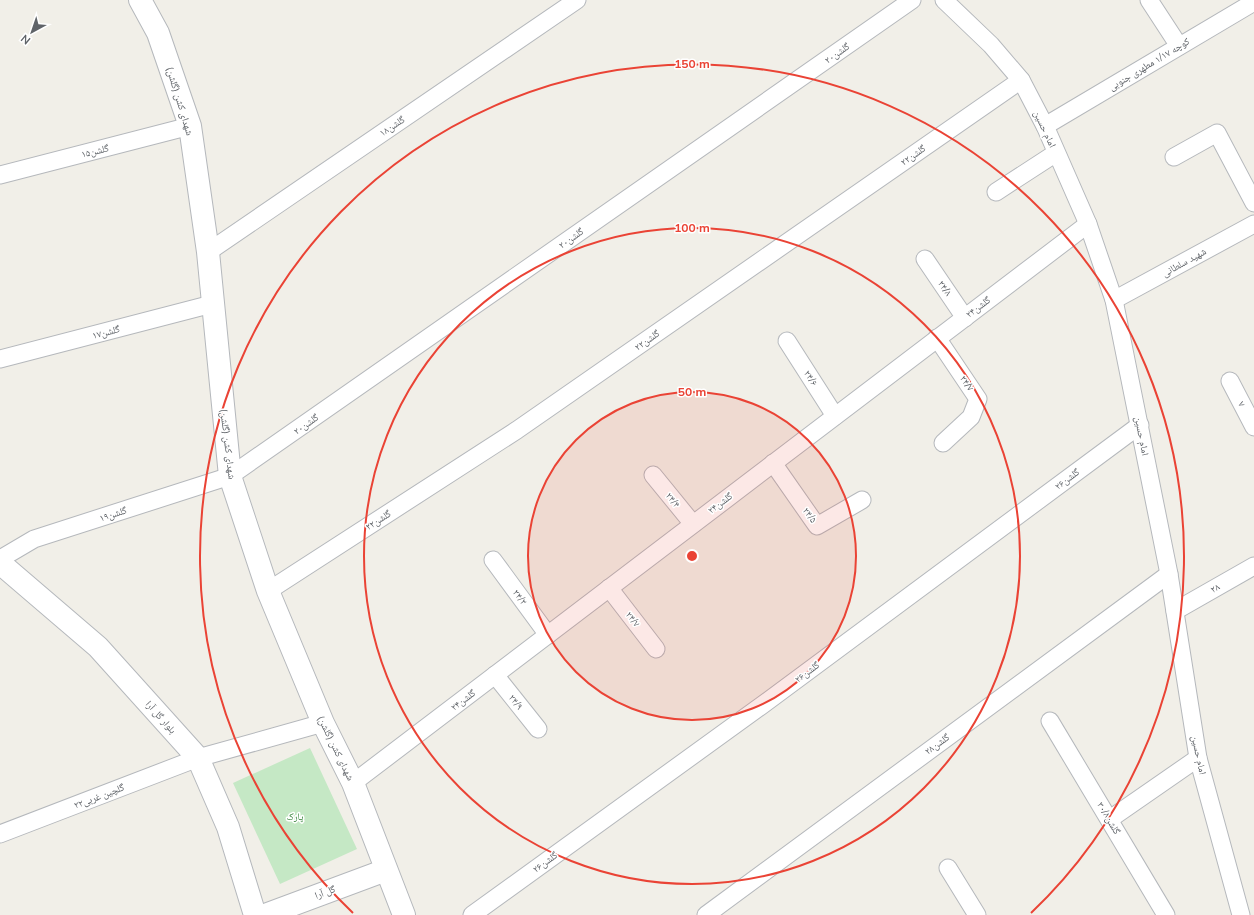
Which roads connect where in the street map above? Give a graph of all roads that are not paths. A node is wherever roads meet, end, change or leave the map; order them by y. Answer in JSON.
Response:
{"nodes":[{"id":1,"x":140,"y":0,"type":"edge"},
{"id":2,"x":577,"y":0,"type":"edge"},
{"id":3,"x":912,"y":0,"type":"edge"},
{"id":4,"x":944,"y":0,"type":"edge"},
{"id":5,"x":1149,"y":0,"type":"edge"},
{"id":6,"x":1254,"y":2,"type":"edge"},
{"id":7,"x":1179,"y":46,"type":"junction"},
{"id":8,"x":1021,"y":80,"type":"junction"},
{"id":9,"x":190,"y":126,"type":"junction"},
{"id":10,"x":1045,"y":126,"type":"junction"},
{"id":11,"x":1056,"y":153,"type":"junction"},
{"id":12,"x":1174,"y":157,"type":"dead end"},
{"id":13,"x":0,"y":175,"type":"edge"},
{"id":14,"x":996,"y":192,"type":"dead end"},
{"id":15,"x":1254,"y":203,"type":"edge"},
{"id":16,"x":1088,"y":224,"type":"junction"},
{"id":17,"x":1254,"y":224,"type":"edge"},
{"id":18,"x":208,"y":252,"type":"junction"},
{"id":19,"x":925,"y":258,"type":"dead end"},
{"id":20,"x":1114,"y":300,"type":"junction"},
{"id":21,"x":212,"y":304,"type":"junction"},
{"id":22,"x":965,"y":318,"type":"junction"},
{"id":23,"x":937,"y":338,"type":"junction"},
{"id":24,"x":786,"y":341,"type":"dead end"},
{"id":25,"x":0,"y":359,"type":"edge"},
{"id":26,"x":1230,"y":381,"type":"dead end"},
{"id":27,"x":835,"y":416,"type":"junction"},
{"id":28,"x":1140,"y":425,"type":"junction"},
{"id":29,"x":1254,"y":427,"type":"edge"},
{"id":30,"x":943,"y":443,"type":"dead end"},
{"id":31,"x":773,"y":463,"type":"junction"},
{"id":32,"x":653,"y":475,"type":"dead end"},
{"id":33,"x":230,"y":476,"type":"junction"},
{"id":34,"x":862,"y":500,"type":"dead end"},
{"id":35,"x":693,"y":524,"type":"junction"},
{"id":36,"x":0,"y":559,"type":"edge"},
{"id":37,"x":493,"y":560,"type":"dead end"},
{"id":38,"x":0,"y":563,"type":"edge"},
{"id":39,"x":1254,"y":566,"type":"edge"},
{"id":40,"x":1169,"y":574,"type":"junction"},
{"id":41,"x":609,"y":588,"type":"junction"},
{"id":42,"x":268,"y":591,"type":"junction"},
{"id":43,"x":1175,"y":611,"type":"junction"},
{"id":44,"x":548,"y":635,"type":"junction"},
{"id":45,"x":656,"y":649,"type":"dead end"},
{"id":46,"x":495,"y":675,"type":"junction"},
{"id":47,"x":1050,"y":721,"type":"dead end"},
{"id":48,"x":323,"y":723,"type":"junction"},
{"id":49,"x":538,"y":729,"type":"dead end"},
{"id":50,"x":198,"y":758,"type":"junction"},
{"id":51,"x":1198,"y":758,"type":"junction"},
{"id":52,"x":353,"y":783,"type":"junction"},
{"id":53,"x":1110,"y":819,"type":"junction"},
{"id":54,"x":0,"y":834,"type":"edge"},
{"id":55,"x":948,"y":868,"type":"dead end"},
{"id":56,"x":386,"y":870,"type":"junction"},
{"id":57,"x":255,"y":915,"type":"edge"},
{"id":58,"x":265,"y":915,"type":"edge"},
{"id":59,"x":404,"y":915,"type":"edge"},
{"id":60,"x":472,"y":915,"type":"edge"},
{"id":61,"x":706,"y":915,"type":"edge"},
{"id":62,"x":978,"y":915,"type":"edge"},
{"id":63,"x":1166,"y":915,"type":"edge"},
{"id":64,"x":1241,"y":915,"type":"edge"}],
"edges":[{"from":1,"to":9,"type":"street","name":"شهدای کشن (گلشن)"},
{"from":2,"to":18,"type":"street","name":"گلشن۱۸"},
{"from":3,"to":33,"type":"street","name":"گلشن۲۰"},
{"from":4,"to":8,"type":"street","name":"امام حسین"},
{"from":5,"to":7,"type":"street"},
{"from":6,"to":7,"type":"street","name":"کوچه ۱/۱۷ مطهری جنوبی"},
{"from":7,"to":10,"type":"street","name":"کوچه ۱/۱۷ مطهری جنوبی"},
{"from":8,"to":10,"type":"street","name":"امام حسین"},
{"from":8,"to":42,"type":"street","name":"گلشن۲۲"},
{"from":9,"to":13,"type":"street","name":"گلشن۱۵"},
{"from":9,"to":18,"type":"street","name":"شهدای کشن (گلشن)"},
{"from":10,"to":11,"type":"street","name":"امام حسین"},
{"from":11,"to":14,"type":"street"},
{"from":11,"to":16,"type":"street","name":"امام حسین"},
{"from":12,"to":15,"type":"street"},
{"from":16,"to":20,"type":"street","name":"امام حسین"},
{"from":16,"to":22,"type":"street","name":"گلشن۲۴"},
{"from":17,"to":20,"type":"street","name":"شهید سلطانی"},
{"from":18,"to":21,"type":"street","name":"شهدای کشن (گلشن)"},
{"from":19,"to":22,"type":"street","name":"۲۴/۸"},
{"from":20,"to":28,"type":"street","name":"امام حسین"},
{"from":21,"to":25,"type":"street","name":"گلشن۱۷"},
{"from":21,"to":33,"type":"street","name":"شهدای کشن (گلشن)"},
{"from":22,"to":23,"type":"street","name":"گلشن۲۴"},
{"from":23,"to":27,"type":"street","name":"گلشن۲۴"},
{"from":23,"to":30,"type":"street","name":"۲۴/۷"},
{"from":24,"to":27,"type":"street","name":"۲۴/۶"},
{"from":26,"to":29,"type":"street","name":"۷"},
{"from":27,"to":31,"type":"street","name":"گلشن۲۴"},
{"from":28,"to":40,"type":"street","name":"امام حسین"},
{"from":28,"to":60,"type":"street","name":"گلشن۲۶"},
{"from":31,"to":34,"type":"street","name":"۲۴/۵"},
{"from":31,"to":35,"type":"street","name":"گلشن۲۴"},
{"from":32,"to":35,"type":"street","name":"۲۴/۴"},
{"from":33,"to":36,"type":"street","name":"گلشن۱۹"},
{"from":33,"to":42,"type":"street","name":"شهدای کشن (گلشن)"},
{"from":35,"to":41,"type":"street","name":"گلشن۲۴"},
{"from":37,"to":44,"type":"street","name":"۲۴/۲"},
{"from":38,"to":50,"type":"street","name":"بلوار گل آرا"},
{"from":39,"to":43,"type":"street","name":"۲۸"},
{"from":40,"to":43,"type":"street","name":"امام حسین"},
{"from":40,"to":61,"type":"street","name":"گلشن۲۸"},
{"from":41,"to":44,"type":"street","name":"گلشن۲۴"},
{"from":41,"to":45,"type":"street","name":"۲۴/۷"},
{"from":42,"to":48,"type":"street","name":"شهدای کشن (گلشن)"},
{"from":43,"to":51,"type":"street","name":"امام حسین"},
{"from":44,"to":46,"type":"street","name":"گلشن۲۴"},
{"from":46,"to":49,"type":"street","name":"۲۴/۹"},
{"from":46,"to":52,"type":"street","name":"گلشن۲۴"},
{"from":47,"to":53,"type":"street","name":"گلشن۳۰/۸"},
{"from":48,"to":50,"type":"street","name":"گلچین غربی۲۲"},
{"from":48,"to":52,"type":"street","name":"شهدای کشن (گلشن)"},
{"from":50,"to":54,"type":"street","name":"گلچین غربی۲۲"},
{"from":50,"to":57,"type":"street","name":"بلوار گل آرا"},
{"from":51,"to":53,"type":"street"},
{"from":51,"to":64,"type":"street","name":"امام حسین"},
{"from":52,"to":56,"type":"street","name":"شهدای کشن (گلشن)"},
{"from":53,"to":63,"type":"street","name":"گلشن۳۰/۸"},
{"from":55,"to":62,"type":"street"},
{"from":56,"to":58,"type":"street","name":"گل آرا"},
{"from":56,"to":59,"type":"street","name":"شهدای کشن (گلشن)"}]}
